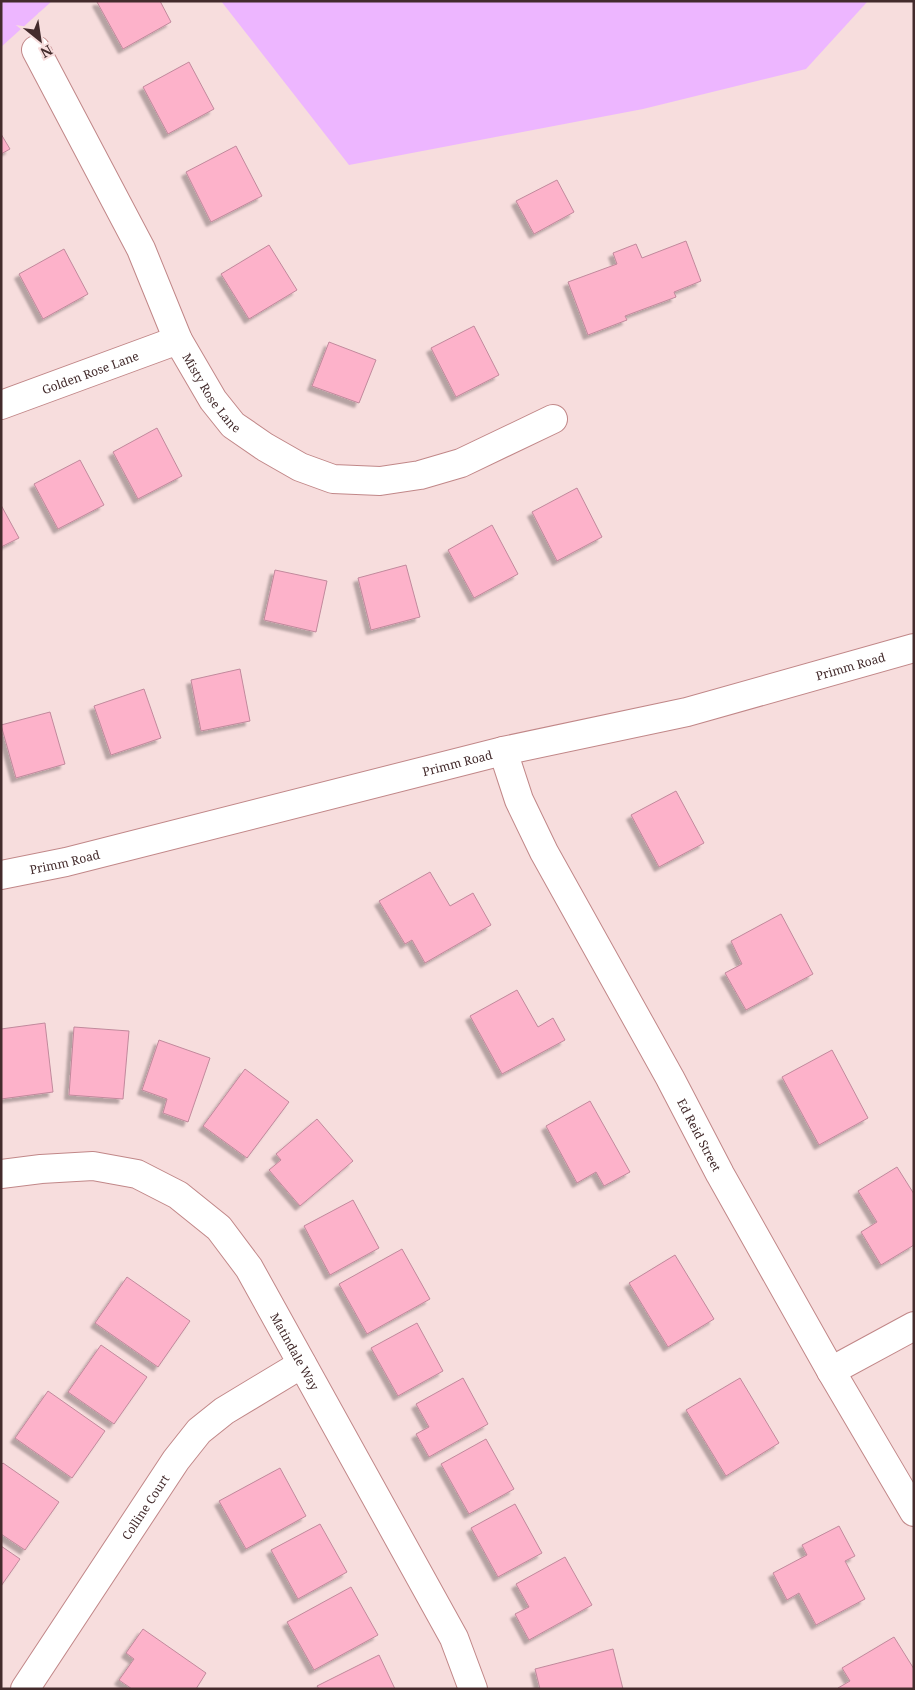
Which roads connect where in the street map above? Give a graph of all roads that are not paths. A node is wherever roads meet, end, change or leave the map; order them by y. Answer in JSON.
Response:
{"nodes":[{"id":1,"x":36,"y":50,"type":"dead end"},
{"id":2,"x":178,"y":340,"type":"junction"},
{"id":3,"x":1,"y":405,"type":"edge"},
{"id":4,"x":553,"y":419,"type":"dead end"},
{"id":5,"x":914,"y":648,"type":"edge"},
{"id":6,"x":503,"y":750,"type":"junction"},
{"id":7,"x":1,"y":874,"type":"edge"},
{"id":8,"x":1,"y":1174,"type":"edge"},
{"id":9,"x":914,"y":1326,"type":"edge"},
{"id":10,"x":302,"y":1364,"type":"junction"},
{"id":11,"x":831,"y":1371,"type":"junction"},
{"id":12,"x":914,"y":1512,"type":"edge"},
{"id":13,"x":24,"y":1689,"type":"edge"},
{"id":14,"x":473,"y":1689,"type":"edge"}],
"edges":[{"from":1,"to":2,"type":"street","name":"Misty Rose Lane"},
{"from":2,"to":3,"type":"street","name":"Golden Rose Lane"},
{"from":2,"to":4,"type":"street","name":"Misty Rose Lane"},
{"from":5,"to":6,"type":"street","name":"Primm Road"},
{"from":6,"to":7,"type":"street","name":"Primm Road"},
{"from":6,"to":11,"type":"street","name":"Ed Reid Street"},
{"from":8,"to":10,"type":"street","name":"Matindale Way"},
{"from":9,"to":11,"type":"street"},
{"from":10,"to":13,"type":"street","name":"Colline Court"},
{"from":10,"to":14,"type":"street","name":"Matindale Way"},
{"from":11,"to":12,"type":"street","name":"Ed Reid Street"}]}
